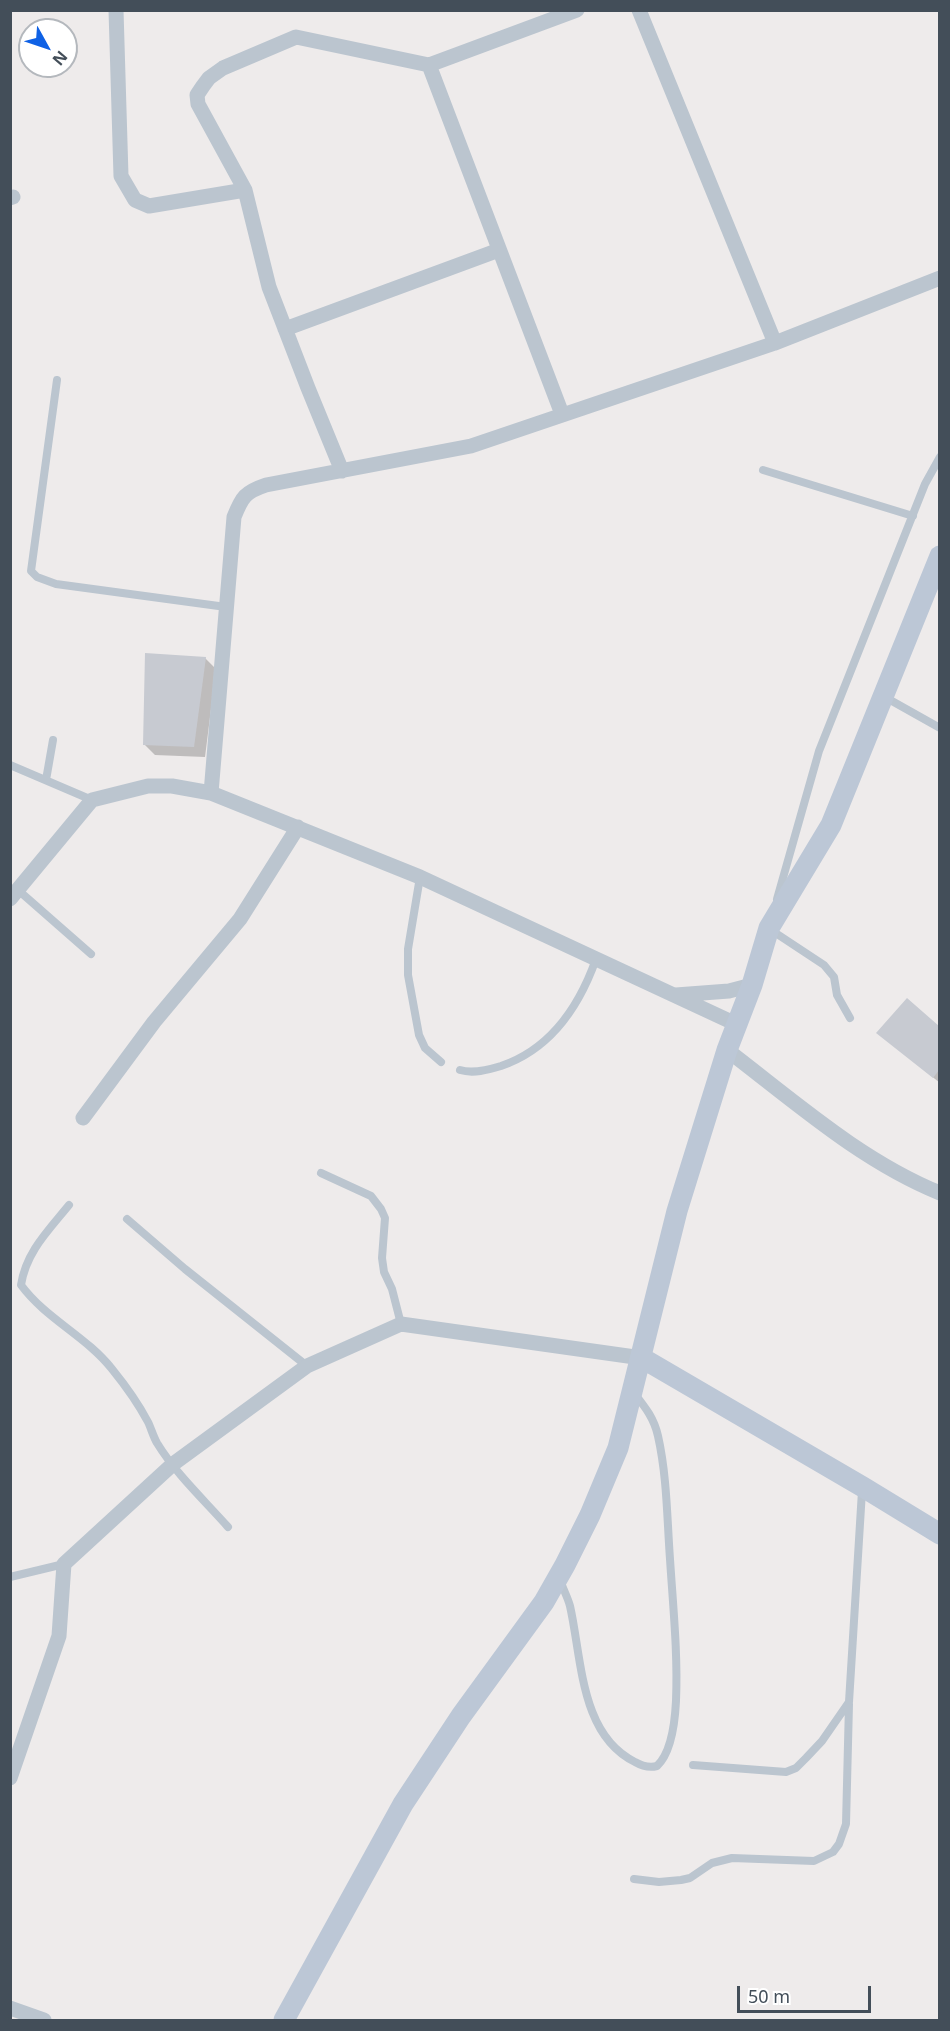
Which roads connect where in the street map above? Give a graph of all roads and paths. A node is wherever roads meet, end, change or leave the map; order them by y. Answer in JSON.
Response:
{"nodes":[{"id":1,"x":116,"y":10,"type":"edge"},
{"id":2,"x":577,"y":10,"type":"edge"},
{"id":3,"x":639,"y":10,"type":"edge"},
{"id":4,"x":429,"y":65,"type":"junction"},
{"id":5,"x":245,"y":190,"type":"junction"},
{"id":6,"x":499,"y":250,"type":"junction"},
{"id":7,"x":939,"y":278,"type":"edge"},
{"id":8,"x":285,"y":328,"type":"junction"},
{"id":9,"x":775,"y":343,"type":"junction"},
{"id":10,"x":57,"y":380,"type":"dead end"},
{"id":11,"x":562,"y":414,"type":"junction"},
{"id":12,"x":939,"y":457,"type":"edge"},
{"id":13,"x":763,"y":470,"type":"dead end"},
{"id":14,"x":342,"y":471,"type":"junction"},
{"id":15,"x":913,"y":516,"type":"junction"},
{"id":16,"x":939,"y":556,"type":"edge"},
{"id":17,"x":226,"y":607,"type":"junction"},
{"id":18,"x":883,"y":696,"type":"junction"},
{"id":19,"x":939,"y":728,"type":"edge"},
{"id":20,"x":53,"y":740,"type":"dead end"},
{"id":21,"x":10,"y":765,"type":"edge"},
{"id":22,"x":46,"y":780,"type":"junction"},
{"id":23,"x":211,"y":793,"type":"junction"},
{"id":24,"x":92,"y":800,"type":"junction"},
{"id":25,"x":298,"y":827,"type":"junction"},
{"id":26,"x":420,"y":877,"type":"junction"},
{"id":27,"x":14,"y":895,"type":"edge"},
{"id":28,"x":769,"y":928,"type":"junction"},
{"id":29,"x":91,"y":954,"type":"dead end"},
{"id":30,"x":596,"y":959,"type":"junction"},
{"id":31,"x":752,"y":985,"type":"junction"},
{"id":32,"x":674,"y":995,"type":"junction"},
{"id":33,"x":850,"y":1018,"type":"dead end"},
{"id":34,"x":736,"y":1024,"type":"junction"},
{"id":35,"x":727,"y":1050,"type":"junction"},
{"id":36,"x":441,"y":1062,"type":"dead end"},
{"id":37,"x":460,"y":1070,"type":"dead end"},
{"id":38,"x":83,"y":1118,"type":"dead end"},
{"id":39,"x":321,"y":1173,"type":"dead end"},
{"id":40,"x":939,"y":1193,"type":"edge"},
{"id":41,"x":69,"y":1205,"type":"dead end"},
{"id":42,"x":127,"y":1219,"type":"dead end"},
{"id":43,"x":401,"y":1324,"type":"junction"},
{"id":44,"x":642,"y":1358,"type":"junction"},
{"id":45,"x":307,"y":1366,"type":"junction"},
{"id":46,"x":633,"y":1391,"type":"junction"},
{"id":47,"x":172,"y":1464,"type":"junction"},
{"id":48,"x":863,"y":1487,"type":"junction"},
{"id":49,"x":228,"y":1527,"type":"dead end"},
{"id":50,"x":939,"y":1534,"type":"edge"},
{"id":51,"x":64,"y":1564,"type":"junction"},
{"id":52,"x":558,"y":1576,"type":"junction"},
{"id":53,"x":10,"y":1577,"type":"edge"},
{"id":54,"x":849,"y":1702,"type":"junction"},
{"id":55,"x":693,"y":1765,"type":"dead end"},
{"id":56,"x":10,"y":1778,"type":"edge"},
{"id":57,"x":634,"y":1879,"type":"dead end"},
{"id":58,"x":10,"y":2008,"type":"edge"},
{"id":59,"x":44,"y":2020,"type":"edge"},
{"id":60,"x":284,"y":2020,"type":"edge"}],
"edges":[{"from":1,"to":5,"type":"street"},
{"from":2,"to":4,"type":"street"},
{"from":3,"to":9,"type":"street"},
{"from":4,"to":5,"type":"street"},
{"from":4,"to":6,"type":"street"},
{"from":5,"to":8,"type":"street"},
{"from":6,"to":8,"type":"street"},
{"from":6,"to":11,"type":"street"},
{"from":7,"to":9,"type":"street"},
{"from":8,"to":14,"type":"street"},
{"from":9,"to":11,"type":"street"},
{"from":10,"to":17,"type":"lane"},
{"from":11,"to":14,"type":"street"},
{"from":12,"to":15,"type":"lane"},
{"from":13,"to":15,"type":"lane"},
{"from":14,"to":17,"type":"street"},
{"from":15,"to":28,"type":"lane"},
{"from":16,"to":18,"type":"street"},
{"from":17,"to":23,"type":"street"},
{"from":18,"to":19,"type":"lane"},
{"from":18,"to":28,"type":"street"},
{"from":20,"to":22,"type":"lane"},
{"from":21,"to":22,"type":"lane"},
{"from":22,"to":24,"type":"lane"},
{"from":23,"to":24,"type":"street"},
{"from":23,"to":25,"type":"street"},
{"from":24,"to":27,"type":"street"},
{"from":25,"to":26,"type":"street"},
{"from":25,"to":38,"type":"street"},
{"from":26,"to":30,"type":"street"},
{"from":26,"to":36,"type":"lane"},
{"from":27,"to":29,"type":"lane"},
{"from":28,"to":31,"type":"street"},
{"from":28,"to":33,"type":"lane"},
{"from":30,"to":32,"type":"street"},
{"from":30,"to":37,"type":"lane"},
{"from":31,"to":32,"type":"street"},
{"from":31,"to":34,"type":"street"},
{"from":32,"to":34,"type":"street"},
{"from":34,"to":35,"type":"street"},
{"from":35,"to":40,"type":"street"},
{"from":35,"to":44,"type":"street"},
{"from":39,"to":43,"type":"lane"},
{"from":41,"to":47,"type":"lane"},
{"from":42,"to":45,"type":"lane"},
{"from":43,"to":44,"type":"street"},
{"from":43,"to":45,"type":"street"},
{"from":44,"to":46,"type":"street"},
{"from":44,"to":48,"type":"street"},
{"from":45,"to":47,"type":"street"},
{"from":46,"to":52,"type":"street"},
{"from":46,"to":52,"type":"lane"},
{"from":47,"to":49,"type":"lane"},
{"from":47,"to":51,"type":"street"},
{"from":48,"to":50,"type":"street"},
{"from":48,"to":54,"type":"lane"},
{"from":51,"to":53,"type":"lane"},
{"from":51,"to":56,"type":"street"},
{"from":52,"to":60,"type":"street"},
{"from":54,"to":55,"type":"lane"},
{"from":54,"to":57,"type":"lane"},
{"from":58,"to":59,"type":"street"}]}
